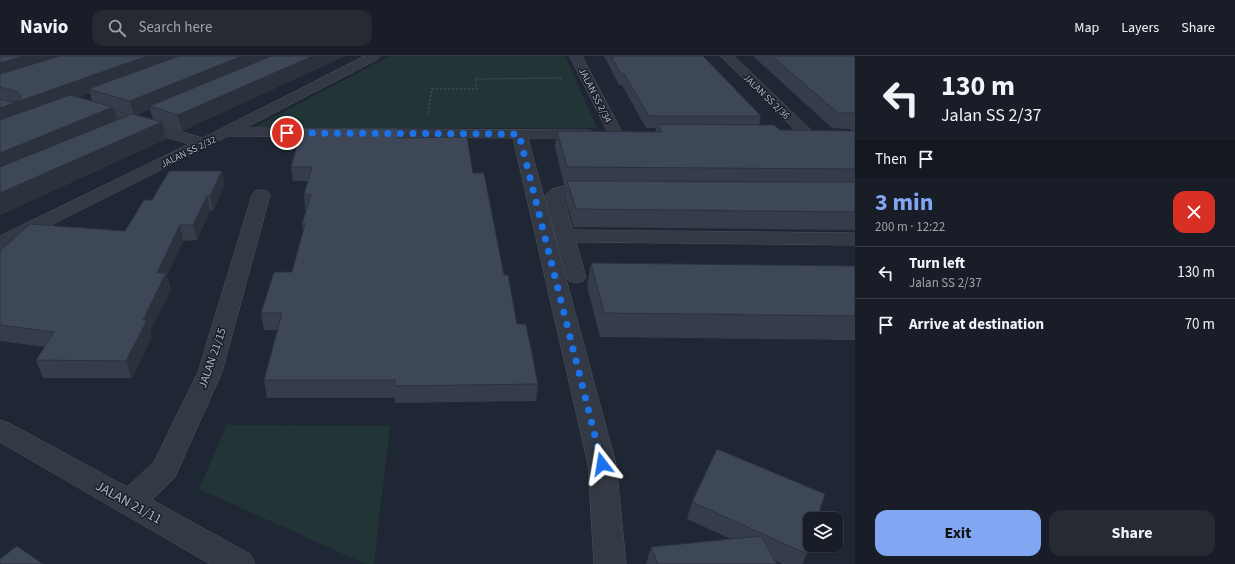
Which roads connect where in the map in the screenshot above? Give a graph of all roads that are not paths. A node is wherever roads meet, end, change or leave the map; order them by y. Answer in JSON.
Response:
{"nodes":[{"id":1,"x":374,"y":56,"type":"edge"},
{"id":2,"x":576,"y":56,"type":"edge"},
{"id":3,"x":727,"y":56,"type":"edge"},
{"id":4,"x":96,"y":96,"type":"edge"},
{"id":5,"x":157,"y":114,"type":"edge"},
{"id":6,"x":136,"y":123,"type":"junction"},
{"id":7,"x":115,"y":132,"type":"edge"},
{"id":8,"x":225,"y":132,"type":"junction"},
{"id":9,"x":519,"y":134,"type":"junction"},
{"id":10,"x":616,"y":134,"type":"junction"},
{"id":11,"x":631,"y":134,"type":"edge"},
{"id":12,"x":785,"y":135,"type":"edge"},
{"id":13,"x":808,"y":135,"type":"junction"},
{"id":14,"x":824,"y":135,"type":"edge"},
{"id":15,"x":203,"y":143,"type":"junction"},
{"id":16,"x":613,"y":190,"type":"edge"},
{"id":17,"x":261,"y":195,"type":"dead end"},
{"id":18,"x":565,"y":236,"type":"junction"},
{"id":19,"x":855,"y":239,"type":"edge"},
{"id":20,"x":0,"y":243,"type":"edge"},
{"id":21,"x":574,"y":277,"type":"junction"},
{"id":22,"x":10,"y":436,"type":"edge"},
{"id":23,"x":130,"y":503,"type":"junction"},
{"id":24,"x":239,"y":564,"type":"edge"},
{"id":25,"x":610,"y":564,"type":"edge"}],
"edges":[{"from":1,"to":8,"type":"street","name":"JALAN SS 2/32"},
{"from":2,"to":10,"type":"street","name":"JALAN SS 2/34"},
{"from":3,"to":13,"type":"street","name":"JALAN SS 2/36"},
{"from":4,"to":6,"type":"street"},
{"from":5,"to":6,"type":"street"},
{"from":6,"to":7,"type":"street"},
{"from":6,"to":15,"type":"street"},
{"from":8,"to":9,"type":"street"},
{"from":8,"to":15,"type":"street","name":"JALAN SS 2/32"},
{"from":9,"to":10,"type":"street"},
{"from":9,"to":21,"type":"street"},
{"from":10,"to":11,"type":"street"},
{"from":12,"to":13,"type":"street"},
{"from":13,"to":14,"type":"street"},
{"from":15,"to":20,"type":"street","name":"JALAN SS 2/32"},
{"from":16,"to":18,"type":"street"},
{"from":17,"to":23,"type":"street","name":"JALAN 21/15"},
{"from":18,"to":19,"type":"street"},
{"from":18,"to":21,"type":"street"},
{"from":21,"to":25,"type":"street"},
{"from":22,"to":23,"type":"street","name":"JALAN 21/11"},
{"from":23,"to":24,"type":"street","name":"JALAN 21/11"}]}
